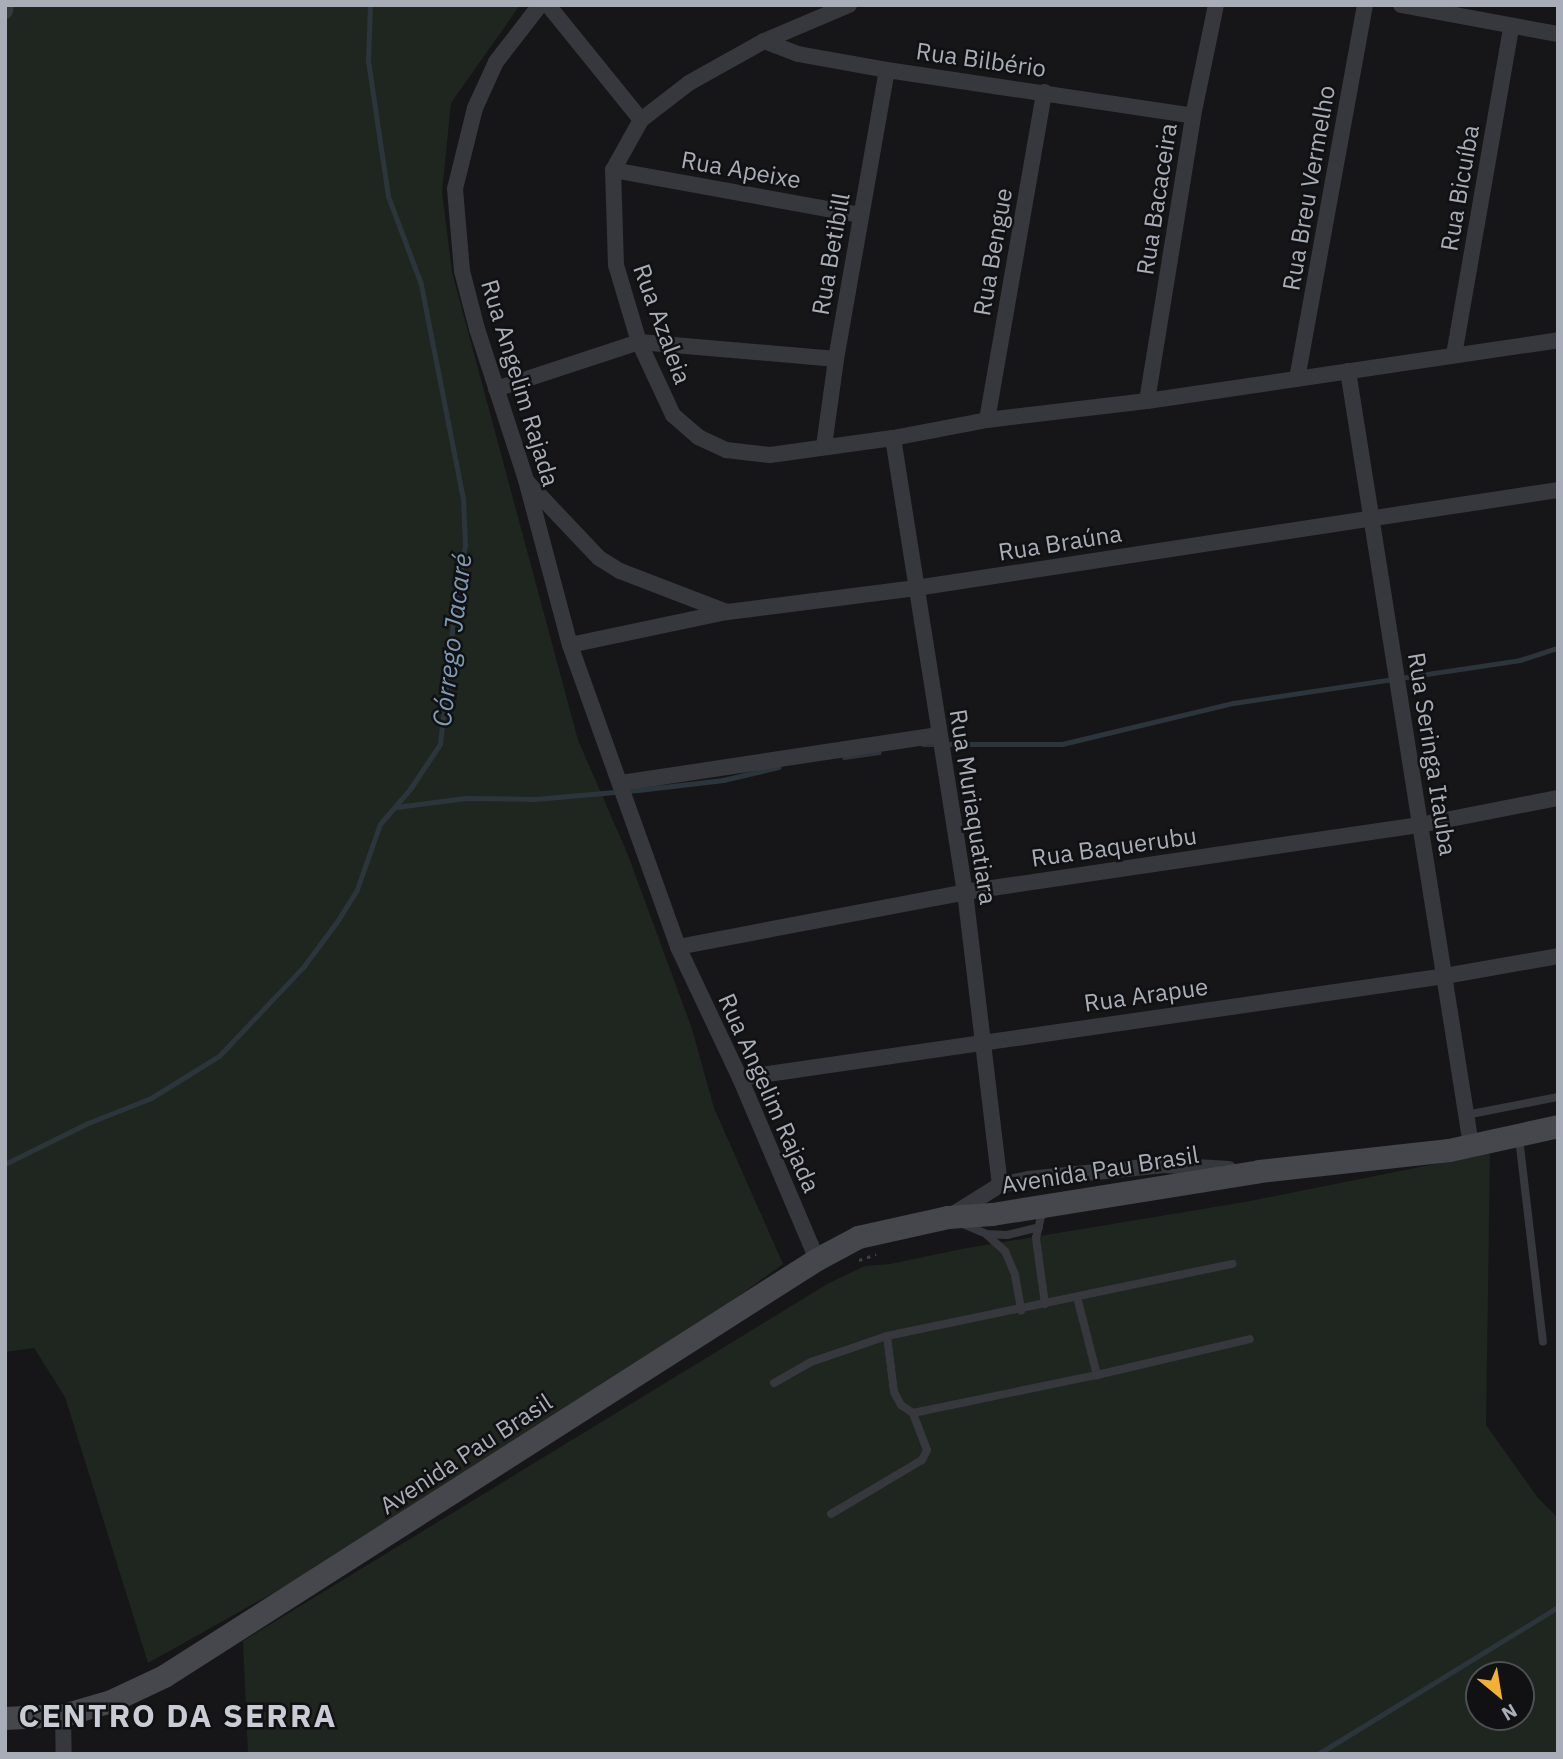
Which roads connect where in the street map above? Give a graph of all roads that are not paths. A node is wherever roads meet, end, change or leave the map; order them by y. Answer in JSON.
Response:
{"nodes":[{"id":1,"x":6,"y":5,"type":"edge"},
{"id":2,"x":540,"y":5,"type":"edge"},
{"id":3,"x":548,"y":5,"type":"edge"},
{"id":4,"x":849,"y":5,"type":"edge"},
{"id":5,"x":1216,"y":5,"type":"edge"},
{"id":6,"x":1365,"y":5,"type":"edge"},
{"id":7,"x":1401,"y":5,"type":"edge"},
{"id":8,"x":5,"y":11,"type":"edge"},
{"id":9,"x":1511,"y":28,"type":"junction"},
{"id":10,"x":1558,"y":34,"type":"edge"},
{"id":11,"x":764,"y":41,"type":"junction"},
{"id":12,"x":887,"y":70,"type":"junction"},
{"id":13,"x":1044,"y":92,"type":"junction"},
{"id":14,"x":1193,"y":116,"type":"junction"},
{"id":15,"x":641,"y":120,"type":"junction"},
{"id":16,"x":613,"y":170,"type":"junction"},
{"id":17,"x":861,"y":215,"type":"junction"},
{"id":18,"x":1558,"y":340,"type":"edge"},
{"id":19,"x":639,"y":342,"type":"junction"},
{"id":20,"x":1454,"y":355,"type":"junction"},
{"id":21,"x":836,"y":359,"type":"junction"},
{"id":22,"x":1348,"y":371,"type":"junction"},
{"id":23,"x":1297,"y":379,"type":"junction"},
{"id":24,"x":496,"y":389,"type":"junction"},
{"id":25,"x":1147,"y":401,"type":"junction"},
{"id":26,"x":987,"y":420,"type":"junction"},
{"id":27,"x":892,"y":438,"type":"junction"},
{"id":28,"x":824,"y":446,"type":"junction"},
{"id":29,"x":526,"y":480,"type":"junction"},
{"id":30,"x":1558,"y":489,"type":"edge"},
{"id":31,"x":1373,"y":516,"type":"junction"},
{"id":32,"x":916,"y":588,"type":"junction"},
{"id":33,"x":727,"y":612,"type":"junction"},
{"id":34,"x":570,"y":645,"type":"junction"},
{"id":35,"x":939,"y":743,"type":"junction"},
{"id":36,"x":623,"y":790,"type":"junction"},
{"id":37,"x":1558,"y":798,"type":"edge"},
{"id":38,"x":1420,"y":825,"type":"junction"},
{"id":39,"x":965,"y":892,"type":"junction"},
{"id":40,"x":678,"y":947,"type":"junction"},
{"id":41,"x":1558,"y":956,"type":"edge"},
{"id":42,"x":1445,"y":976,"type":"junction"},
{"id":43,"x":983,"y":1041,"type":"junction"},
{"id":44,"x":740,"y":1078,"type":"junction"},
{"id":45,"x":1558,"y":1097,"type":"edge"},
{"id":46,"x":1466,"y":1115,"type":"junction"},
{"id":47,"x":1558,"y":1126,"type":"edge"},
{"id":48,"x":1519,"y":1135,"type":"junction"},
{"id":49,"x":1471,"y":1145,"type":"junction"},
{"id":50,"x":1259,"y":1171,"type":"junction"},
{"id":51,"x":1000,"y":1185,"type":"junction"},
{"id":52,"x":1055,"y":1203,"type":"junction"},
{"id":53,"x":948,"y":1217,"type":"junction"},
{"id":54,"x":1039,"y":1227,"type":"junction"},
{"id":55,"x":986,"y":1234,"type":"junction"},
{"id":56,"x":817,"y":1259,"type":"junction"},
{"id":57,"x":1233,"y":1264,"type":"dead end"},
{"id":58,"x":1077,"y":1297,"type":"junction"},
{"id":59,"x":1045,"y":1304,"type":"junction"},
{"id":60,"x":1021,"y":1310,"type":"junction"},
{"id":61,"x":887,"y":1336,"type":"junction"},
{"id":62,"x":1250,"y":1339,"type":"dead end"},
{"id":63,"x":1543,"y":1342,"type":"dead end"},
{"id":64,"x":1097,"y":1375,"type":"junction"},
{"id":65,"x":774,"y":1383,"type":"dead end"},
{"id":66,"x":914,"y":1413,"type":"junction"},
{"id":67,"x":831,"y":1514,"type":"dead end"},
{"id":68,"x":63,"y":1715,"type":"junction"},
{"id":69,"x":5,"y":1718,"type":"edge"},
{"id":70,"x":64,"y":1754,"type":"edge"}],
"edges":[{"from":1,"to":8,"type":"street"},
{"from":2,"to":24,"type":"street","name":"Rua Angelim Rajada"},
{"from":3,"to":15,"type":"street"},
{"from":4,"to":11,"type":"street"},
{"from":5,"to":14,"type":"street","name":"Rua Bacaceira"},
{"from":6,"to":23,"type":"street","name":"Rua Breu Vermelho"},
{"from":7,"to":9,"type":"street"},
{"from":9,"to":10,"type":"street"},
{"from":9,"to":20,"type":"street","name":"Rua Bicuíba"},
{"from":11,"to":12,"type":"street","name":"Rua Bilbério"},
{"from":11,"to":15,"type":"street"},
{"from":12,"to":13,"type":"street","name":"Rua Bilbério"},
{"from":12,"to":17,"type":"street","name":"Rua Betibill"},
{"from":13,"to":14,"type":"street","name":"Rua Bilbério"},
{"from":13,"to":26,"type":"street","name":"Rua Bengue"},
{"from":14,"to":25,"type":"street","name":"Rua Bacaceira"},
{"from":15,"to":16,"type":"street"},
{"from":16,"to":17,"type":"street","name":"Rua Apeixe"},
{"from":16,"to":19,"type":"street","name":"Rua Azaleia"},
{"from":17,"to":21,"type":"street","name":"Rua Betibill"},
{"from":18,"to":20,"type":"street","name":"Rua Azaleia"},
{"from":19,"to":21,"type":"street"},
{"from":19,"to":24,"type":"street"},
{"from":19,"to":28,"type":"street","name":"Rua Azaleia"},
{"from":20,"to":22,"type":"street","name":"Rua Azaleia"},
{"from":21,"to":28,"type":"street","name":"Rua Betibill"},
{"from":22,"to":23,"type":"street","name":"Rua Azaleia"},
{"from":22,"to":31,"type":"street","name":"Rua Seringa Itauba"},
{"from":23,"to":25,"type":"street","name":"Rua Azaleia"},
{"from":24,"to":29,"type":"street","name":"Rua Angelim Rajada"},
{"from":25,"to":26,"type":"street","name":"Rua Azaleia"},
{"from":26,"to":27,"type":"street","name":"Rua Azaleia"},
{"from":27,"to":28,"type":"street","name":"Rua Azaleia"},
{"from":27,"to":32,"type":"street","name":"Rua Muriaquatiara"},
{"from":29,"to":33,"type":"street"},
{"from":29,"to":34,"type":"street","name":"Rua Angelim Rajada"},
{"from":30,"to":31,"type":"street","name":"Rua Braúna"},
{"from":31,"to":32,"type":"street","name":"Rua Braúna"},
{"from":31,"to":38,"type":"street","name":"Rua Seringa Itauba"},
{"from":32,"to":33,"type":"street","name":"Rua Braúna"},
{"from":32,"to":35,"type":"street","name":"Rua Muriaquatiara"},
{"from":33,"to":34,"type":"street","name":"Rua Braúna"},
{"from":34,"to":36,"type":"street","name":"Rua Angelim Rajada"},
{"from":35,"to":36,"type":"street"},
{"from":35,"to":39,"type":"street","name":"Rua Muriaquatiara"},
{"from":36,"to":40,"type":"street","name":"Rua Angelim Rajada"},
{"from":37,"to":38,"type":"street","name":"Rua Baquerubu"},
{"from":38,"to":39,"type":"street","name":"Rua Baquerubu"},
{"from":38,"to":42,"type":"street","name":"Rua Seringa Itauba"},
{"from":39,"to":40,"type":"street","name":"Rua Baquerubu"},
{"from":39,"to":43,"type":"street","name":"Rua Muriaquatiara"},
{"from":40,"to":44,"type":"street","name":"Rua Angelim Rajada"},
{"from":41,"to":42,"type":"street","name":"Rua Arapue"},
{"from":42,"to":43,"type":"street","name":"Rua Arapue"},
{"from":42,"to":46,"type":"street","name":"Rua Seringa Itauba"},
{"from":43,"to":44,"type":"street","name":"Rua Arapue"},
{"from":43,"to":51,"type":"street","name":"Rua Muriaquatiara"},
{"from":44,"to":56,"type":"street","name":"Rua Angelim Rajada"},
{"from":45,"to":46,"type":"lane"},
{"from":46,"to":49,"type":"street","name":"Rua Seringa Itauba"},
{"from":47,"to":48,"type":"main road","name":"Avenida Pau Brasil"},
{"from":48,"to":49,"type":"main road","name":"Avenida Pau Brasil"},
{"from":48,"to":63,"type":"lane"},
{"from":49,"to":50,"type":"main road","name":"Avenida Pau Brasil"},
{"from":50,"to":51,"type":"street","name":"Avenida Pau Brasil"},
{"from":50,"to":52,"type":"main road","name":"Avenida Pau Brasil"},
{"from":51,"to":53,"type":"street","name":"Avenida Pau Brasil"},
{"from":52,"to":53,"type":"main road","name":"Avenida Pau Brasil"},
{"from":52,"to":54,"type":"lane"},
{"from":53,"to":55,"type":"lane"},
{"from":53,"to":56,"type":"main road","name":"Avenida Pau Brasil"},
{"from":54,"to":55,"type":"lane"},
{"from":54,"to":59,"type":"lane"},
{"from":55,"to":60,"type":"lane"},
{"from":56,"to":68,"type":"main road","name":"Avenida Pau Brasil"},
{"from":57,"to":58,"type":"lane"},
{"from":58,"to":59,"type":"lane"},
{"from":58,"to":64,"type":"lane"},
{"from":59,"to":60,"type":"lane"},
{"from":60,"to":61,"type":"lane"},
{"from":61,"to":65,"type":"lane"},
{"from":61,"to":66,"type":"lane"},
{"from":62,"to":64,"type":"lane"},
{"from":64,"to":66,"type":"lane"},
{"from":66,"to":67,"type":"lane"},
{"from":68,"to":69,"type":"main road","name":"Avenida Pau Brasil"},
{"from":68,"to":70,"type":"street"}]}
